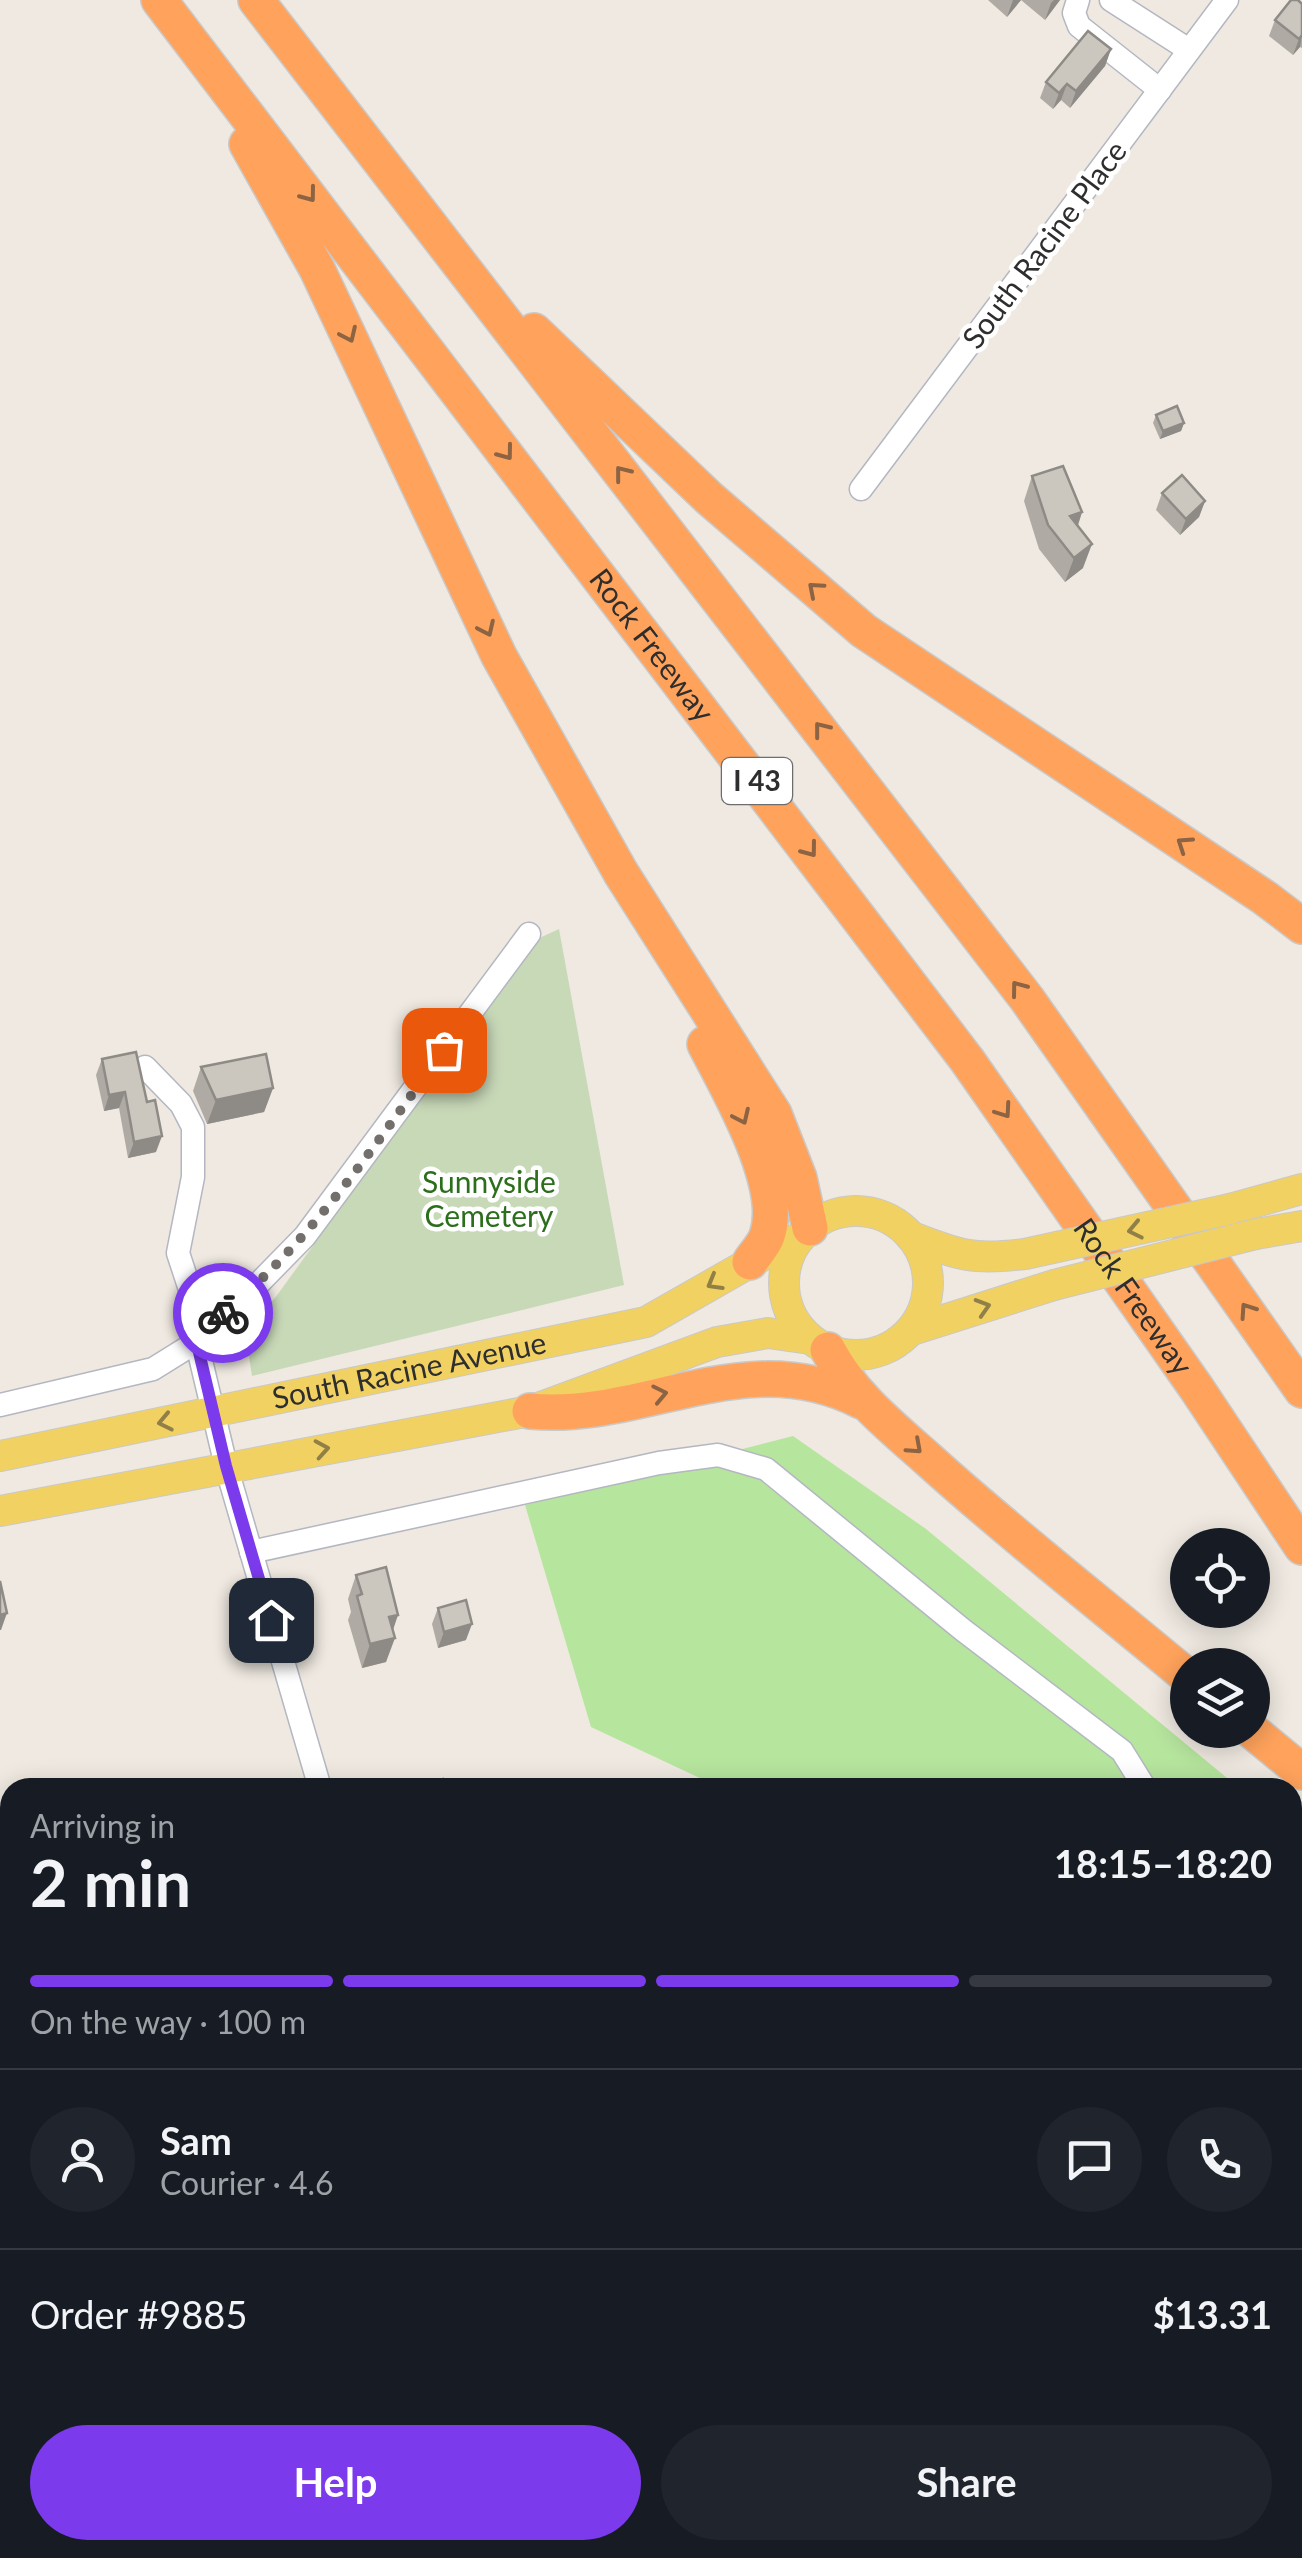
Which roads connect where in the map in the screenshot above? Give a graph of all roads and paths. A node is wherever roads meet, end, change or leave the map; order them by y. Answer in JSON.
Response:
{"nodes":[{"id":1,"x":159,"y":0,"type":"edge"},
{"id":2,"x":256,"y":0,"type":"edge"},
{"id":3,"x":1078,"y":0,"type":"edge"},
{"id":4,"x":1111,"y":0,"type":"edge"},
{"id":5,"x":1226,"y":0,"type":"edge"},
{"id":6,"x":186,"y":34,"type":"junction"},
{"id":7,"x":1190,"y":50,"type":"junction"},
{"id":8,"x":1160,"y":90,"type":"junction"},
{"id":9,"x":446,"y":246,"type":"junction"},
{"id":10,"x":861,"y":489,"type":"dead end"},
{"id":11,"x":621,"y":873,"type":"junction"},
{"id":12,"x":1265,"y":898,"type":"junction"},
{"id":13,"x":1302,"y":918,"type":"edge"},
{"id":14,"x":1302,"y":926,"type":"edge"},
{"id":15,"x":529,"y":934,"type":"dead end"},
{"id":16,"x":145,"y":1067,"type":"dead end"},
{"id":17,"x":1302,"y":1189,"type":"edge"},
{"id":18,"x":1302,"y":1226,"type":"edge"},
{"id":19,"x":805,"y":1233,"type":"junction"},
{"id":20,"x":912,"y":1238,"type":"junction"},
{"id":21,"x":750,"y":1262,"type":"junction"},
{"id":22,"x":912,"y":1330,"type":"junction"},
{"id":23,"x":201,"y":1335,"type":"junction"},
{"id":24,"x":819,"y":1344,"type":"junction"},
{"id":25,"x":1302,"y":1390,"type":"edge"},
{"id":26,"x":868,"y":1404,"type":"junction"},
{"id":27,"x":0,"y":1405,"type":"edge"},
{"id":28,"x":213,"y":1411,"type":"junction"},
{"id":29,"x":530,"y":1411,"type":"junction"},
{"id":30,"x":0,"y":1456,"type":"edge"},
{"id":31,"x":226,"y":1466,"type":"junction"},
{"id":32,"x":0,"y":1511,"type":"edge"},
{"id":33,"x":1302,"y":1547,"type":"edge"},
{"id":34,"x":251,"y":1552,"type":"junction"},
{"id":35,"x":1170,"y":1662,"type":"edge"},
{"id":36,"x":1270,"y":1745,"type":"edge"},
{"id":37,"x":1302,"y":1772,"type":"edge"},
{"id":38,"x":317,"y":1778,"type":"edge"},
{"id":39,"x":1139,"y":1778,"type":"edge"}],
"edges":[{"from":1,"to":6,"type":"highway","name":"Rock Freeway","number":"I 43"},
{"from":2,"to":9,"type":"highway","number":"I 43"},
{"from":3,"to":8,"type":"street"},
{"from":4,"to":7,"type":"street"},
{"from":5,"to":7,"type":"street","name":"South Racine Place"},
{"from":6,"to":11,"type":"highway","one_way":true},
{"from":6,"to":33,"type":"highway","name":"Rock Freeway","number":"I 43","one_way":true},
{"from":7,"to":8,"type":"street","name":"South Racine Place"},
{"from":8,"to":10,"type":"street","name":"South Racine Place"},
{"from":12,"to":9,"type":"highway","one_way":true},
{"from":25,"to":9,"type":"highway","number":"I 43","one_way":true},
{"from":11,"to":19,"type":"highway"},
{"from":11,"to":21,"type":"highway","one_way":true},
{"from":12,"to":13,"type":"highway"},
{"from":12,"to":14,"type":"highway"},
{"from":15,"to":23,"type":"street"},
{"from":16,"to":23,"type":"street"},
{"from":17,"to":20,"type":"main road","one_way":true,"bridge":true},
{"from":22,"to":18,"type":"main road","one_way":true,"bridge":true},
{"from":19,"to":20,"type":"main road"},
{"from":19,"to":21,"type":"main road","name":"South Racine Avenue"},
{"from":19,"to":24,"type":"main road"},
{"from":20,"to":22,"type":"main road"},
{"from":21,"to":28,"type":"main road","name":"South Racine Avenue","one_way":true},
{"from":22,"to":24,"type":"main road"},
{"from":23,"to":27,"type":"street"},
{"from":23,"to":28,"type":"street"},
{"from":24,"to":26,"type":"highway"},
{"from":24,"to":29,"type":"main road","name":"South Racine Avenue"},
{"from":29,"to":26,"type":"highway","one_way":true},
{"from":26,"to":35,"type":"highway","one_way":true},
{"from":28,"to":30,"type":"main road","name":"South Racine Avenue","one_way":true},
{"from":28,"to":31,"type":"street"},
{"from":31,"to":29,"type":"main road","name":"South Racine Avenue","one_way":true},
{"from":31,"to":32,"type":"main road","name":"South Racine Avenue"},
{"from":31,"to":34,"type":"street"},
{"from":34,"to":38,"type":"street"},
{"from":34,"to":39,"type":"street"},
{"from":36,"to":37,"type":"highway"}]}
